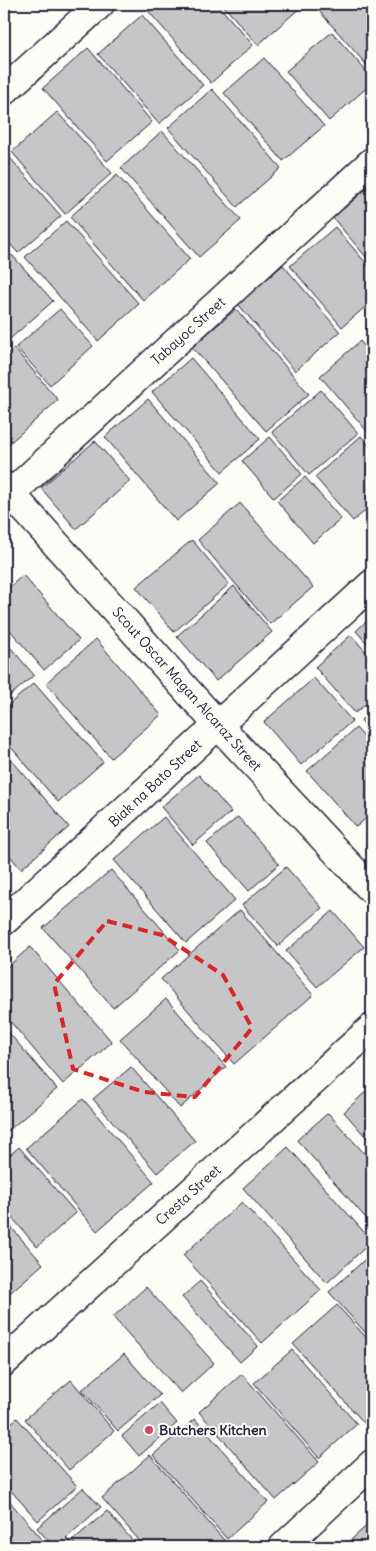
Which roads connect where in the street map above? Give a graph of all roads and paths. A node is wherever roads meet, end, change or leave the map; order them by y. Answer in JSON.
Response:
{"nodes":[{"id":1,"x":100,"y":4,"type":"edge"},
{"id":2,"x":4,"y":91,"type":"edge"},
{"id":3,"x":372,"y":162,"type":"edge"},
{"id":4,"x":6,"y":493,"type":"edge"},
{"id":5,"x":372,"y":584,"type":"edge"},
{"id":6,"x":218,"y":725,"type":"junction"},
{"id":7,"x":372,"y":890,"type":"edge"},
{"id":8,"x":4,"y":921,"type":"edge"},
{"id":9,"x":372,"y":1028,"type":"edge"},
{"id":10,"x":4,"y":1362,"type":"edge"},
{"id":11,"x":372,"y":1464,"type":"edge"},
{"id":12,"x":283,"y":1547,"type":"edge"}],
"edges":[{"from":1,"to":2,"type":"street"},
{"from":3,"to":4,"type":"street","name":"Tabayoc Street"},
{"from":4,"to":6,"type":"street","name":"Scout Oscar Magan Alcaraz Street"},
{"from":5,"to":6,"type":"street","name":"Biak na Bato Street"},
{"from":6,"to":7,"type":"street","name":"Scout Oscar Magan Alcaraz Street"},
{"from":6,"to":8,"type":"street","name":"Biak na Bato Street"},
{"from":9,"to":10,"type":"street","name":"Cresta Street"},
{"from":11,"to":12,"type":"street"}]}
